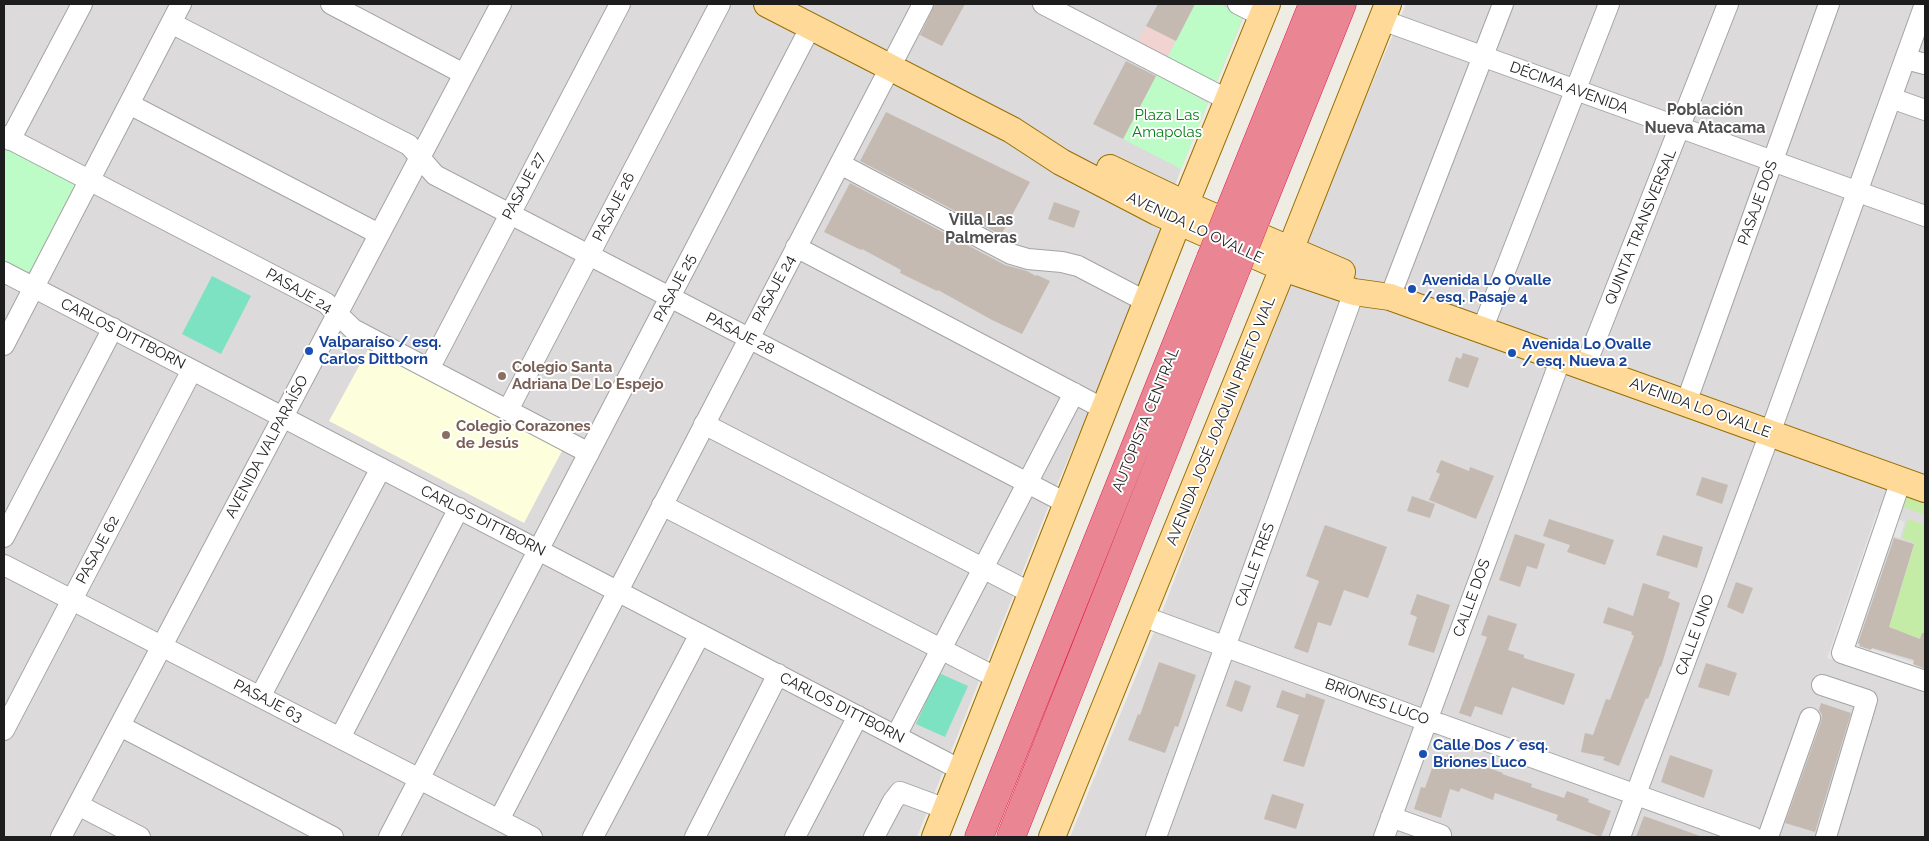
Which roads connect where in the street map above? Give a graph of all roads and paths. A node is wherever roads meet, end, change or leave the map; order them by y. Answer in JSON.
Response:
{"nodes":[{"id":1,"x":82,"y":4,"type":"edge"},
{"id":2,"x":181,"y":4,"type":"edge"},
{"id":3,"x":330,"y":4,"type":"edge"},
{"id":4,"x":501,"y":4,"type":"edge"},
{"id":5,"x":620,"y":4,"type":"edge"},
{"id":6,"x":720,"y":4,"type":"edge"},
{"id":7,"x":767,"y":4,"type":"edge"},
{"id":8,"x":923,"y":4,"type":"edge"},
{"id":9,"x":1043,"y":4,"type":"edge"},
{"id":10,"x":1238,"y":4,"type":"edge"},
{"id":11,"x":1313,"y":4,"type":"edge"},
{"id":12,"x":1342,"y":4,"type":"edge"},
{"id":13,"x":1503,"y":4,"type":"edge"},
{"id":14,"x":1609,"y":4,"type":"edge"},
{"id":15,"x":1728,"y":4,"type":"edge"},
{"id":16,"x":1829,"y":4,"type":"edge"},
{"id":17,"x":1925,"y":4,"type":"edge"},
{"id":18,"x":1264,"y":10,"type":"edge"},
{"id":19,"x":1385,"y":12,"type":"edge"},
{"id":20,"x":171,"y":23,"type":"junction"},
{"id":21,"x":811,"y":26,"type":"junction"},
{"id":22,"x":1482,"y":56,"type":"junction"},
{"id":23,"x":1906,"y":59,"type":"junction"},
{"id":24,"x":1925,"y":64,"type":"edge"},
{"id":25,"x":890,"y":68,"type":"junction"},
{"id":26,"x":464,"y":74,"type":"junction"},
{"id":27,"x":1574,"y":90,"type":"junction"},
{"id":28,"x":1892,"y":98,"type":"junction"},
{"id":29,"x":1228,"y":100,"type":"junction"},
{"id":30,"x":129,"y":104,"type":"junction"},
{"id":31,"x":1925,"y":110,"type":"edge"},
{"id":32,"x":1680,"y":128,"type":"junction"},
{"id":33,"x":7,"y":138,"type":"edge"},
{"id":34,"x":419,"y":158,"type":"junction"},
{"id":35,"x":1773,"y":162,"type":"junction"},
{"id":36,"x":840,"y":164,"type":"junction"},
{"id":37,"x":89,"y":181,"type":"junction"},
{"id":38,"x":1857,"y":192,"type":"junction"},
{"id":39,"x":1182,"y":213,"type":"junction"},
{"id":40,"x":510,"y":214,"type":"junction"},
{"id":41,"x":1925,"y":216,"type":"edge"},
{"id":42,"x":380,"y":234,"type":"junction"},
{"id":43,"x":796,"y":247,"type":"junction"},
{"id":44,"x":589,"y":255,"type":"junction"},
{"id":45,"x":1287,"y":259,"type":"junction"},
{"id":46,"x":4,"y":272,"type":"edge"},
{"id":47,"x":34,"y":287,"type":"junction"},
{"id":48,"x":1354,"y":292,"type":"junction"},
{"id":49,"x":1390,"y":297,"type":"junction"},
{"id":50,"x":670,"y":298,"type":"junction"},
{"id":51,"x":1147,"y":302,"type":"junction"},
{"id":52,"x":337,"y":313,"type":"junction"},
{"id":53,"x":113,"y":328,"type":"junction"},
{"id":54,"x":1482,"y":330,"type":"junction"},
{"id":55,"x":749,"y":338,"type":"junction"},
{"id":56,"x":4,"y":345,"type":"edge"},
{"id":57,"x":1561,"y":358,"type":"junction"},
{"id":58,"x":1585,"y":367,"type":"junction"},
{"id":59,"x":429,"y":369,"type":"junction"},
{"id":60,"x":192,"y":370,"type":"junction"},
{"id":61,"x":1074,"y":394,"type":"junction"},
{"id":62,"x":1686,"y":403,"type":"junction"},
{"id":63,"x":1104,"y":409,"type":"junction"},
{"id":64,"x":508,"y":410,"type":"junction"},
{"id":65,"x":283,"y":417,"type":"junction"},
{"id":66,"x":704,"y":424,"type":"junction"},
{"id":67,"x":1770,"y":433,"type":"junction"},
{"id":68,"x":590,"y":453,"type":"junction"},
{"id":69,"x":381,"y":468,"type":"junction"},
{"id":70,"x":1028,"y":483,"type":"junction"},
{"id":71,"x":1913,"y":485,"type":"edge"},
{"id":72,"x":1066,"y":504,"type":"junction"},
{"id":73,"x":662,"y":505,"type":"junction"},
{"id":74,"x":459,"y":508,"type":"junction"},
{"id":75,"x":4,"y":537,"type":"edge"},
{"id":76,"x":539,"y":550,"type":"junction"},
{"id":77,"x":4,"y":564,"type":"edge"},
{"id":78,"x":983,"y":568,"type":"junction"},
{"id":79,"x":617,"y":591,"type":"junction"},
{"id":80,"x":1031,"y":593,"type":"junction"},
{"id":81,"x":72,"y":600,"type":"junction"},
{"id":82,"x":1142,"y":616,"type":"junction"},
{"id":83,"x":700,"y":634,"type":"junction"},
{"id":84,"x":162,"y":646,"type":"junction"},
{"id":85,"x":1226,"y":646,"type":"junction"},
{"id":86,"x":941,"y":649,"type":"junction"},
{"id":87,"x":778,"y":674,"type":"junction"},
{"id":88,"x":997,"y":678,"type":"junction"},
{"id":89,"x":1925,"y":681,"type":"edge"},
{"id":90,"x":1822,"y":685,"type":"dead end"},
{"id":91,"x":260,"y":697,"type":"junction"},
{"id":92,"x":858,"y":716,"type":"junction"},
{"id":93,"x":1810,"y":718,"type":"dead end"},
{"id":94,"x":1427,"y":721,"type":"junction"},
{"id":95,"x":120,"y":726,"type":"junction"},
{"id":96,"x":4,"y":730,"type":"edge"},
{"id":97,"x":896,"y":736,"type":"junction"},
{"id":98,"x":340,"y":738,"type":"junction"},
{"id":99,"x":961,"y":770,"type":"junction"},
{"id":100,"x":420,"y":779,"type":"junction"},
{"id":101,"x":1636,"y":795,"type":"junction"},
{"id":102,"x":78,"y":805,"type":"junction"},
{"id":103,"x":946,"y":809,"type":"junction"},
{"id":104,"x":1391,"y":817,"type":"junction"},
{"id":105,"x":499,"y":820,"type":"junction"},
{"id":106,"x":1441,"y":835,"type":"dead end"},
{"id":107,"x":61,"y":837,"type":"edge"},
{"id":108,"x":140,"y":837,"type":"edge"},
{"id":109,"x":333,"y":837,"type":"edge"},
{"id":110,"x":389,"y":837,"type":"edge"},
{"id":111,"x":532,"y":837,"type":"edge"},
{"id":112,"x":593,"y":837,"type":"edge"},
{"id":113,"x":695,"y":837,"type":"edge"},
{"id":114,"x":795,"y":837,"type":"edge"},
{"id":115,"x":874,"y":837,"type":"edge"},
{"id":116,"x":935,"y":837,"type":"edge"},
{"id":117,"x":979,"y":837,"type":"edge"},
{"id":118,"x":1011,"y":837,"type":"edge"},
{"id":119,"x":1052,"y":837,"type":"edge"},
{"id":120,"x":1156,"y":837,"type":"edge"},
{"id":121,"x":1384,"y":837,"type":"edge"},
{"id":122,"x":1620,"y":837,"type":"edge"},
{"id":123,"x":1754,"y":837,"type":"edge"},
{"id":124,"x":1768,"y":837,"type":"edge"},
{"id":125,"x":1826,"y":837,"type":"edge"}],
"edges":[{"from":1,"to":33,"type":"street"},
{"from":2,"to":20,"type":"street"},
{"from":3,"to":26,"type":"street"},
{"from":4,"to":26,"type":"street","name":"AVENIDA VALPARAÍSO"},
{"from":5,"to":40,"type":"street","name":"PASAJE 27"},
{"from":6,"to":44,"type":"street","name":"PASAJE 26"},
{"from":7,"to":21,"type":"main road","name":"AVENIDA LO OVALLE"},
{"from":8,"to":25,"type":"street","name":"PASAJE 24"},
{"from":9,"to":29,"type":"street"},
{"from":10,"to":18,"type":"street"},
{"from":11,"to":117,"type":"highway","name":"AUTOPISTA CENTRAL","bridge":true},
{"from":12,"to":118,"type":"highway","name":"AUTOPISTA CENTRAL","bridge":true},
{"from":13,"to":22,"type":"street"},
{"from":14,"to":27,"type":"street"},
{"from":15,"to":32,"type":"street","name":"QUINTA TRANSVERSAL"},
{"from":16,"to":35,"type":"street","name":"PASAJE DOS"},
{"from":17,"to":23,"type":"street","name":"CALLE UNO"},
{"from":18,"to":29,"type":"main road"},
{"from":19,"to":22,"type":"street","name":"DÉCIMA AVENIDA"},
{"from":19,"to":45,"type":"main road","name":"AVENIDA JOSÉ JOAQUÍN PRIETO VIAL"},
{"from":20,"to":30,"type":"street"},
{"from":20,"to":34,"type":"street","name":"PASAJE 28"},
{"from":21,"to":25,"type":"main road","name":"AVENIDA LO OVALLE"},
{"from":21,"to":50,"type":"street","name":"PASAJE 25"},
{"from":22,"to":27,"type":"street","name":"DÉCIMA AVENIDA"},
{"from":22,"to":49,"type":"street"},
{"from":23,"to":24,"type":"street"},
{"from":23,"to":28,"type":"street","name":"CALLE UNO"},
{"from":25,"to":36,"type":"street","name":"PASAJE 24"},
{"from":25,"to":39,"type":"main road","name":"AVENIDA LO OVALLE"},
{"from":26,"to":34,"type":"street","name":"AVENIDA VALPARAÍSO"},
{"from":27,"to":32,"type":"street","name":"DÉCIMA AVENIDA"},
{"from":27,"to":54,"type":"street"},
{"from":28,"to":31,"type":"street"},
{"from":28,"to":38,"type":"street","name":"CALLE UNO"},
{"from":29,"to":39,"type":"main road"},
{"from":30,"to":37,"type":"street"},
{"from":30,"to":42,"type":"street"},
{"from":32,"to":35,"type":"street","name":"DÉCIMA AVENIDA"},
{"from":32,"to":58,"type":"street","name":"QUINTA TRANSVERSAL"},
{"from":33,"to":37,"type":"street","name":"PASAJE 24"},
{"from":34,"to":40,"type":"street","name":"PASAJE 28"},
{"from":34,"to":42,"type":"street","name":"AVENIDA VALPARAÍSO"},
{"from":35,"to":38,"type":"street","name":"DÉCIMA AVENIDA"},
{"from":35,"to":62,"type":"street","name":"PASAJE DOS"},
{"from":36,"to":43,"type":"street","name":"PASAJE 24"},
{"from":36,"to":51,"type":"street"},
{"from":37,"to":47,"type":"street"},
{"from":37,"to":52,"type":"street","name":"PASAJE 24"},
{"from":38,"to":41,"type":"street","name":"DÉCIMA AVENIDA"},
{"from":38,"to":67,"type":"street","name":"CALLE UNO"},
{"from":39,"to":45,"type":"main road","name":"AVENIDA LO OVALLE"},
{"from":39,"to":51,"type":"main road"},
{"from":40,"to":44,"type":"street","name":"PASAJE 28"},
{"from":40,"to":59,"type":"street","name":"PASAJE 27"},
{"from":42,"to":52,"type":"street","name":"AVENIDA VALPARAÍSO"},
{"from":43,"to":55,"type":"street","name":"PASAJE 24"},
{"from":43,"to":61,"type":"street"},
{"from":44,"to":50,"type":"street","name":"PASAJE 28"},
{"from":44,"to":64,"type":"street","name":"PASAJE 26"},
{"from":45,"to":48,"type":"main road","name":"AVENIDA LO OVALLE"},
{"from":45,"to":49,"type":"main road","name":"AVENIDA LO OVALLE"},
{"from":45,"to":82,"type":"main road","name":"AVENIDA JOSÉ JOAQUÍN PRIETO VIAL"},
{"from":46,"to":47,"type":"street","name":"CARLOS DITTBORN"},
{"from":47,"to":53,"type":"street","name":"CARLOS DITTBORN"},
{"from":47,"to":56,"type":"street"},
{"from":48,"to":49,"type":"main road","name":"AVENIDA LO OVALLE"},
{"from":48,"to":85,"type":"street","name":"CALLE TRES"},
{"from":49,"to":54,"type":"main road","name":"AVENIDA LO OVALLE"},
{"from":50,"to":55,"type":"street","name":"PASAJE 28"},
{"from":50,"to":68,"type":"street","name":"PASAJE 25"},
{"from":51,"to":63,"type":"main road"},
{"from":52,"to":59,"type":"street","name":"PASAJE 24"},
{"from":52,"to":65,"type":"street","name":"AVENIDA VALPARAÍSO"},
{"from":53,"to":60,"type":"street","name":"CARLOS DITTBORN"},
{"from":53,"to":75,"type":"street"},
{"from":54,"to":57,"type":"main road","name":"AVENIDA LO OVALLE"},
{"from":55,"to":66,"type":"street","name":"PASAJE 24"},
{"from":55,"to":70,"type":"street","name":"PASAJE 28"},
{"from":57,"to":58,"type":"main road","name":"AVENIDA LO OVALLE"},
{"from":57,"to":94,"type":"street","name":"CALLE DOS"},
{"from":58,"to":62,"type":"main road","name":"AVENIDA LO OVALLE"},
{"from":59,"to":64,"type":"street","name":"PASAJE 24"},
{"from":60,"to":65,"type":"street","name":"CARLOS DITTBORN"},
{"from":60,"to":81,"type":"street","name":"PASAJE 62"},
{"from":61,"to":63,"type":"street"},
{"from":61,"to":70,"type":"street"},
{"from":62,"to":67,"type":"main road","name":"AVENIDA LO OVALLE"},
{"from":63,"to":72,"type":"main road"},
{"from":64,"to":68,"type":"street","name":"PASAJE 24"},
{"from":65,"to":69,"type":"street","name":"CARLOS DITTBORN"},
{"from":65,"to":84,"type":"street","name":"AVENIDA VALPARAÍSO"},
{"from":66,"to":73,"type":"street","name":"PASAJE 24"},
{"from":66,"to":78,"type":"street"},
{"from":67,"to":71,"type":"main road","name":"AVENIDA LO OVALLE"},
{"from":67,"to":101,"type":"street","name":"CALLE UNO"},
{"from":68,"to":76,"type":"street","name":"PASAJE 25"},
{"from":69,"to":74,"type":"street","name":"CARLOS DITTBORN"},
{"from":69,"to":91,"type":"street"},
{"from":70,"to":72,"type":"street","name":"PASAJE 28"},
{"from":70,"to":78,"type":"street"},
{"from":71,"to":89,"type":"street"},
{"from":72,"to":80,"type":"main road"},
{"from":73,"to":79,"type":"street","name":"PASAJE 24"},
{"from":73,"to":86,"type":"street"},
{"from":74,"to":76,"type":"street","name":"CARLOS DITTBORN"},
{"from":74,"to":98,"type":"street"},
{"from":76,"to":79,"type":"street","name":"CARLOS DITTBORN"},
{"from":76,"to":100,"type":"street","name":"PASAJE 25"},
{"from":77,"to":81,"type":"street","name":"PASAJE 63"},
{"from":78,"to":80,"type":"street"},
{"from":78,"to":86,"type":"street"},
{"from":79,"to":83,"type":"street","name":"CARLOS DITTBORN"},
{"from":79,"to":105,"type":"street","name":"PASAJE 24"},
{"from":80,"to":88,"type":"main road"},
{"from":81,"to":84,"type":"street","name":"PASAJE 63"},
{"from":81,"to":96,"type":"street","name":"PASAJE 62"},
{"from":82,"to":85,"type":"street","name":"BRIONES LUCO"},
{"from":82,"to":119,"type":"main road","name":"AVENIDA JOSÉ JOAQUÍN PRIETO VIAL"},
{"from":83,"to":87,"type":"street","name":"CARLOS DITTBORN"},
{"from":83,"to":112,"type":"street"},
{"from":84,"to":91,"type":"street","name":"PASAJE 63"},
{"from":84,"to":95,"type":"street","name":"AVENIDA VALPARAÍSO"},
{"from":85,"to":94,"type":"street","name":"BRIONES LUCO"},
{"from":85,"to":120,"type":"street","name":"CALLE TRES"},
{"from":86,"to":88,"type":"street"},
{"from":86,"to":97,"type":"street"},
{"from":87,"to":92,"type":"street","name":"CARLOS DITTBORN"},
{"from":87,"to":113,"type":"street"},
{"from":88,"to":99,"type":"main road"},
{"from":90,"to":125,"type":"street"},
{"from":91,"to":98,"type":"street","name":"PASAJE 63"},
{"from":92,"to":97,"type":"street","name":"CARLOS DITTBORN"},
{"from":92,"to":114,"type":"street"},
{"from":93,"to":124,"type":"street"},
{"from":94,"to":101,"type":"street","name":"BRIONES LUCO"},
{"from":94,"to":104,"type":"street","name":"CALLE DOS"},
{"from":95,"to":102,"type":"street","name":"AVENIDA VALPARAÍSO"},
{"from":95,"to":109,"type":"street"},
{"from":97,"to":99,"type":"street","name":"CARLOS DITTBORN"},
{"from":98,"to":100,"type":"street","name":"PASAJE 63"},
{"from":99,"to":103,"type":"main road"},
{"from":100,"to":105,"type":"street","name":"PASAJE 63"},
{"from":100,"to":110,"type":"street","name":"PASAJE 25"},
{"from":101,"to":122,"type":"street","name":"CALLE UNO"},
{"from":101,"to":123,"type":"street","name":"BRIONES LUCO"},
{"from":102,"to":107,"type":"street","name":"AVENIDA VALPARAÍSO"},
{"from":102,"to":108,"type":"street"},
{"from":103,"to":115,"type":"street"},
{"from":103,"to":116,"type":"main road"},
{"from":104,"to":106,"type":"street"},
{"from":104,"to":121,"type":"street","name":"CALLE DOS"},
{"from":105,"to":111,"type":"street","name":"PASAJE 63"}]}
